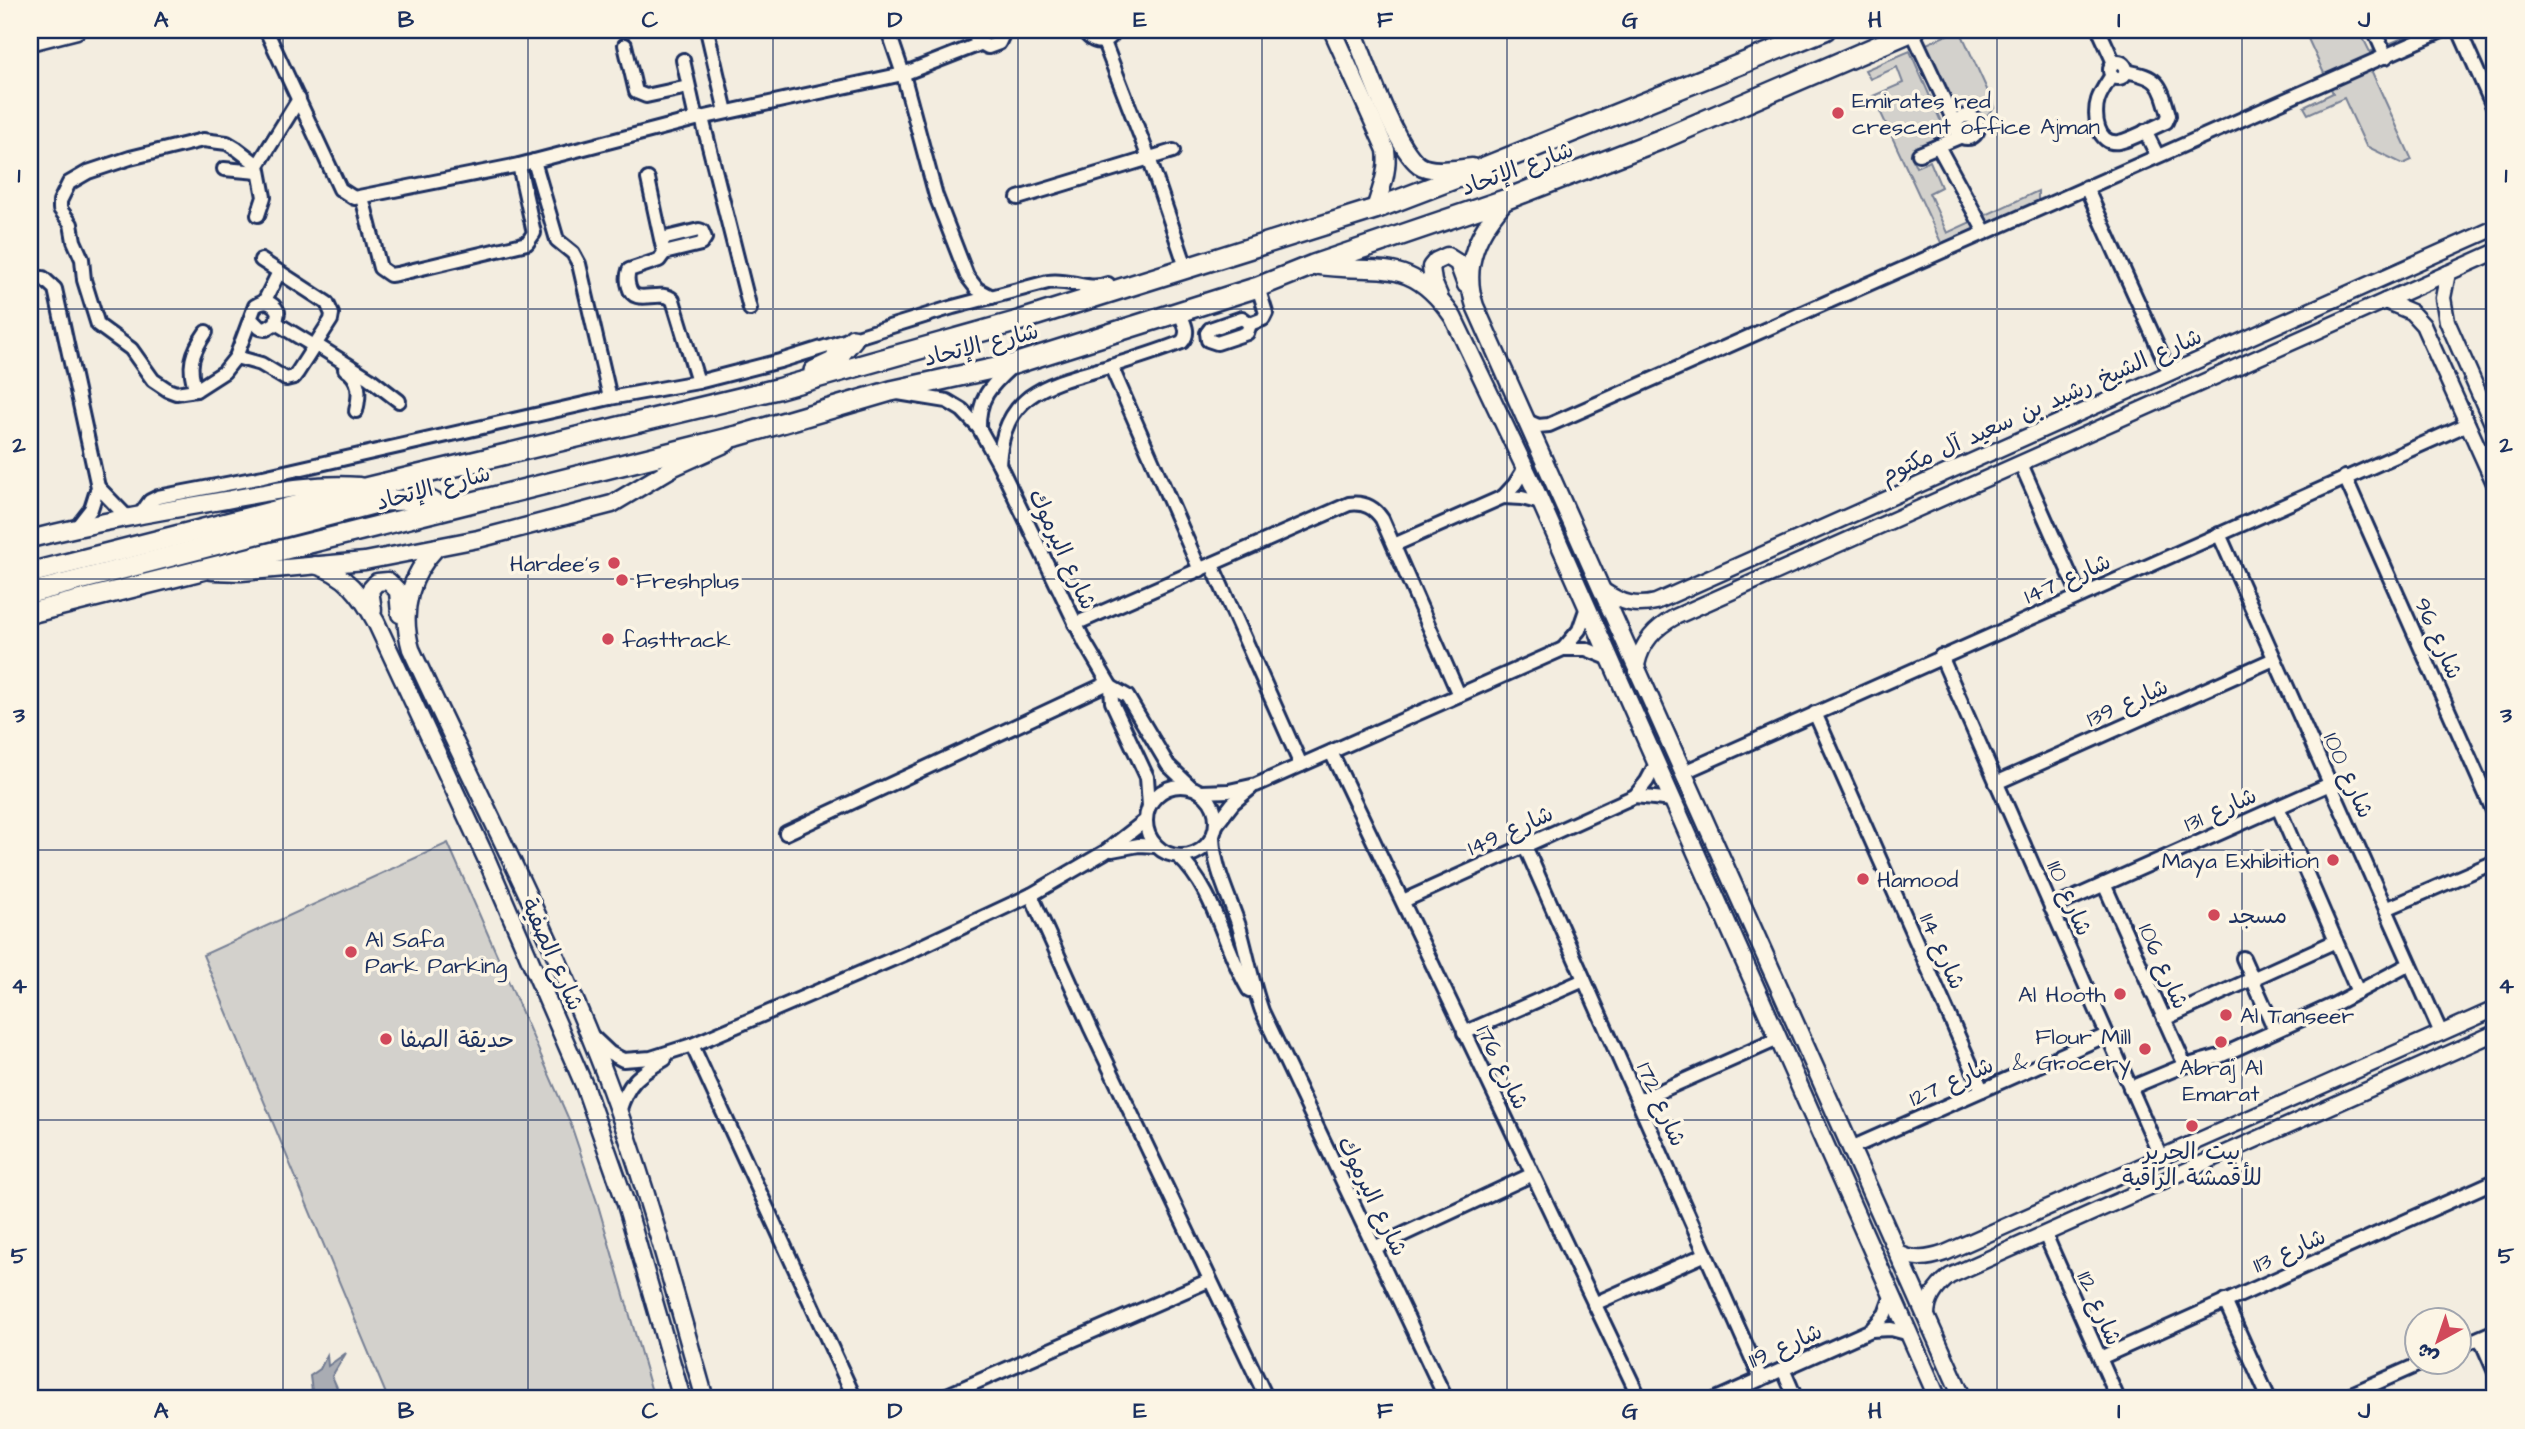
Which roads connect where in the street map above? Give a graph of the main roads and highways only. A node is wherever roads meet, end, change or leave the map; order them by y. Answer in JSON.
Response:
{"nodes":[{"id":1,"x":77,"y":30,"type":"edge"},
{"id":2,"x":1332,"y":30,"type":"edge"},
{"id":3,"x":1353,"y":30,"type":"edge"},
{"id":4,"x":1825,"y":30,"type":"edge"},
{"id":5,"x":1913,"y":30,"type":"edge"},
{"id":6,"x":30,"y":42,"type":"edge"},
{"id":7,"x":1485,"y":167,"type":"junction"},
{"id":8,"x":1507,"y":199,"type":"junction"},
{"id":9,"x":1375,"y":209,"type":"junction"},
{"id":10,"x":1313,"y":265,"type":"junction"},
{"id":11,"x":1472,"y":296,"type":"junction"},
{"id":12,"x":1440,"y":299,"type":"junction"},
{"id":13,"x":853,"y":339,"type":"road end"},
{"id":14,"x":778,"y":390,"type":"junction"},
{"id":15,"x":737,"y":436,"type":"junction"},
{"id":16,"x":369,"y":487,"type":"junction"},
{"id":17,"x":444,"y":508,"type":"junction"},
{"id":18,"x":30,"y":539,"type":"edge"},
{"id":19,"x":437,"y":547,"type":"junction"},
{"id":20,"x":315,"y":565,"type":"junction"},
{"id":21,"x":206,"y":570,"type":"junction"},
{"id":22,"x":30,"y":573,"type":"edge"},
{"id":23,"x":30,"y":593,"type":"edge"},
{"id":24,"x":30,"y":613,"type":"edge"},
{"id":25,"x":376,"y":622,"type":"junction"},
{"id":26,"x":406,"y":633,"type":"junction"},
{"id":27,"x":1693,"y":792,"type":"junction"},
{"id":28,"x":1673,"y":800,"type":"junction"},
{"id":29,"x":1836,"y":1115,"type":"junction"},
{"id":30,"x":1816,"y":1124,"type":"junction"},
{"id":31,"x":682,"y":1399,"type":"edge"},
{"id":32,"x":705,"y":1399,"type":"edge"},
{"id":33,"x":1938,"y":1399,"type":"edge"},
{"id":34,"x":1963,"y":1399,"type":"edge"}],
"edges":[{"from":1,"to":6,"type":"main road"},
{"from":2,"to":9,"type":"main road"},
{"from":3,"to":7,"type":"main road"},
{"from":4,"to":7,"type":"highway","name":"شارع الإتحاد"},
{"from":5,"to":8,"type":"highway","name":"شارع الإتحاد"},
{"from":7,"to":9,"type":"highway","name":"شارع الإتحاد"},
{"from":8,"to":10,"type":"highway","name":"شارع الإتحاد"},
{"from":8,"to":11,"type":"main road"},
{"from":9,"to":14,"type":"highway","name":"شارع الإتحاد"},
{"from":10,"to":12,"type":"main road"},
{"from":10,"to":15,"type":"highway","name":"شارع الإتحاد"},
{"from":11,"to":12,"type":"main road"},
{"from":11,"to":27,"type":"main road"},
{"from":12,"to":28,"type":"main road"},
{"from":13,"to":14,"type":"highway"},
{"from":14,"to":16,"type":"highway","name":"شارع الإتحاد"},
{"from":15,"to":17,"type":"highway","name":"شارع الإتحاد"},
{"from":15,"to":19,"type":"main road"},
{"from":16,"to":18,"type":"main road"},
{"from":16,"to":22,"type":"highway","name":"شارع الإتحاد"},
{"from":17,"to":21,"type":"highway","name":"شارع الإتحاد"},
{"from":17,"to":23,"type":"highway"},
{"from":19,"to":20,"type":"main road"},
{"from":19,"to":26,"type":"main road","name":"شارع الصفية"},
{"from":20,"to":21,"type":"main road"},
{"from":20,"to":25,"type":"main road","name":"شارع الصفية"},
{"from":21,"to":24,"type":"highway","name":"شارع الإتحاد"},
{"from":25,"to":26,"type":"main road"},
{"from":25,"to":31,"type":"main road","name":"شارع الصفية"},
{"from":26,"to":32,"type":"main road","name":"شارع الصفية"},
{"from":27,"to":28,"type":"main road"},
{"from":27,"to":29,"type":"main road"},
{"from":28,"to":30,"type":"main road"},
{"from":29,"to":30,"type":"main road"},
{"from":29,"to":34,"type":"main road"},
{"from":30,"to":33,"type":"main road"}]}
